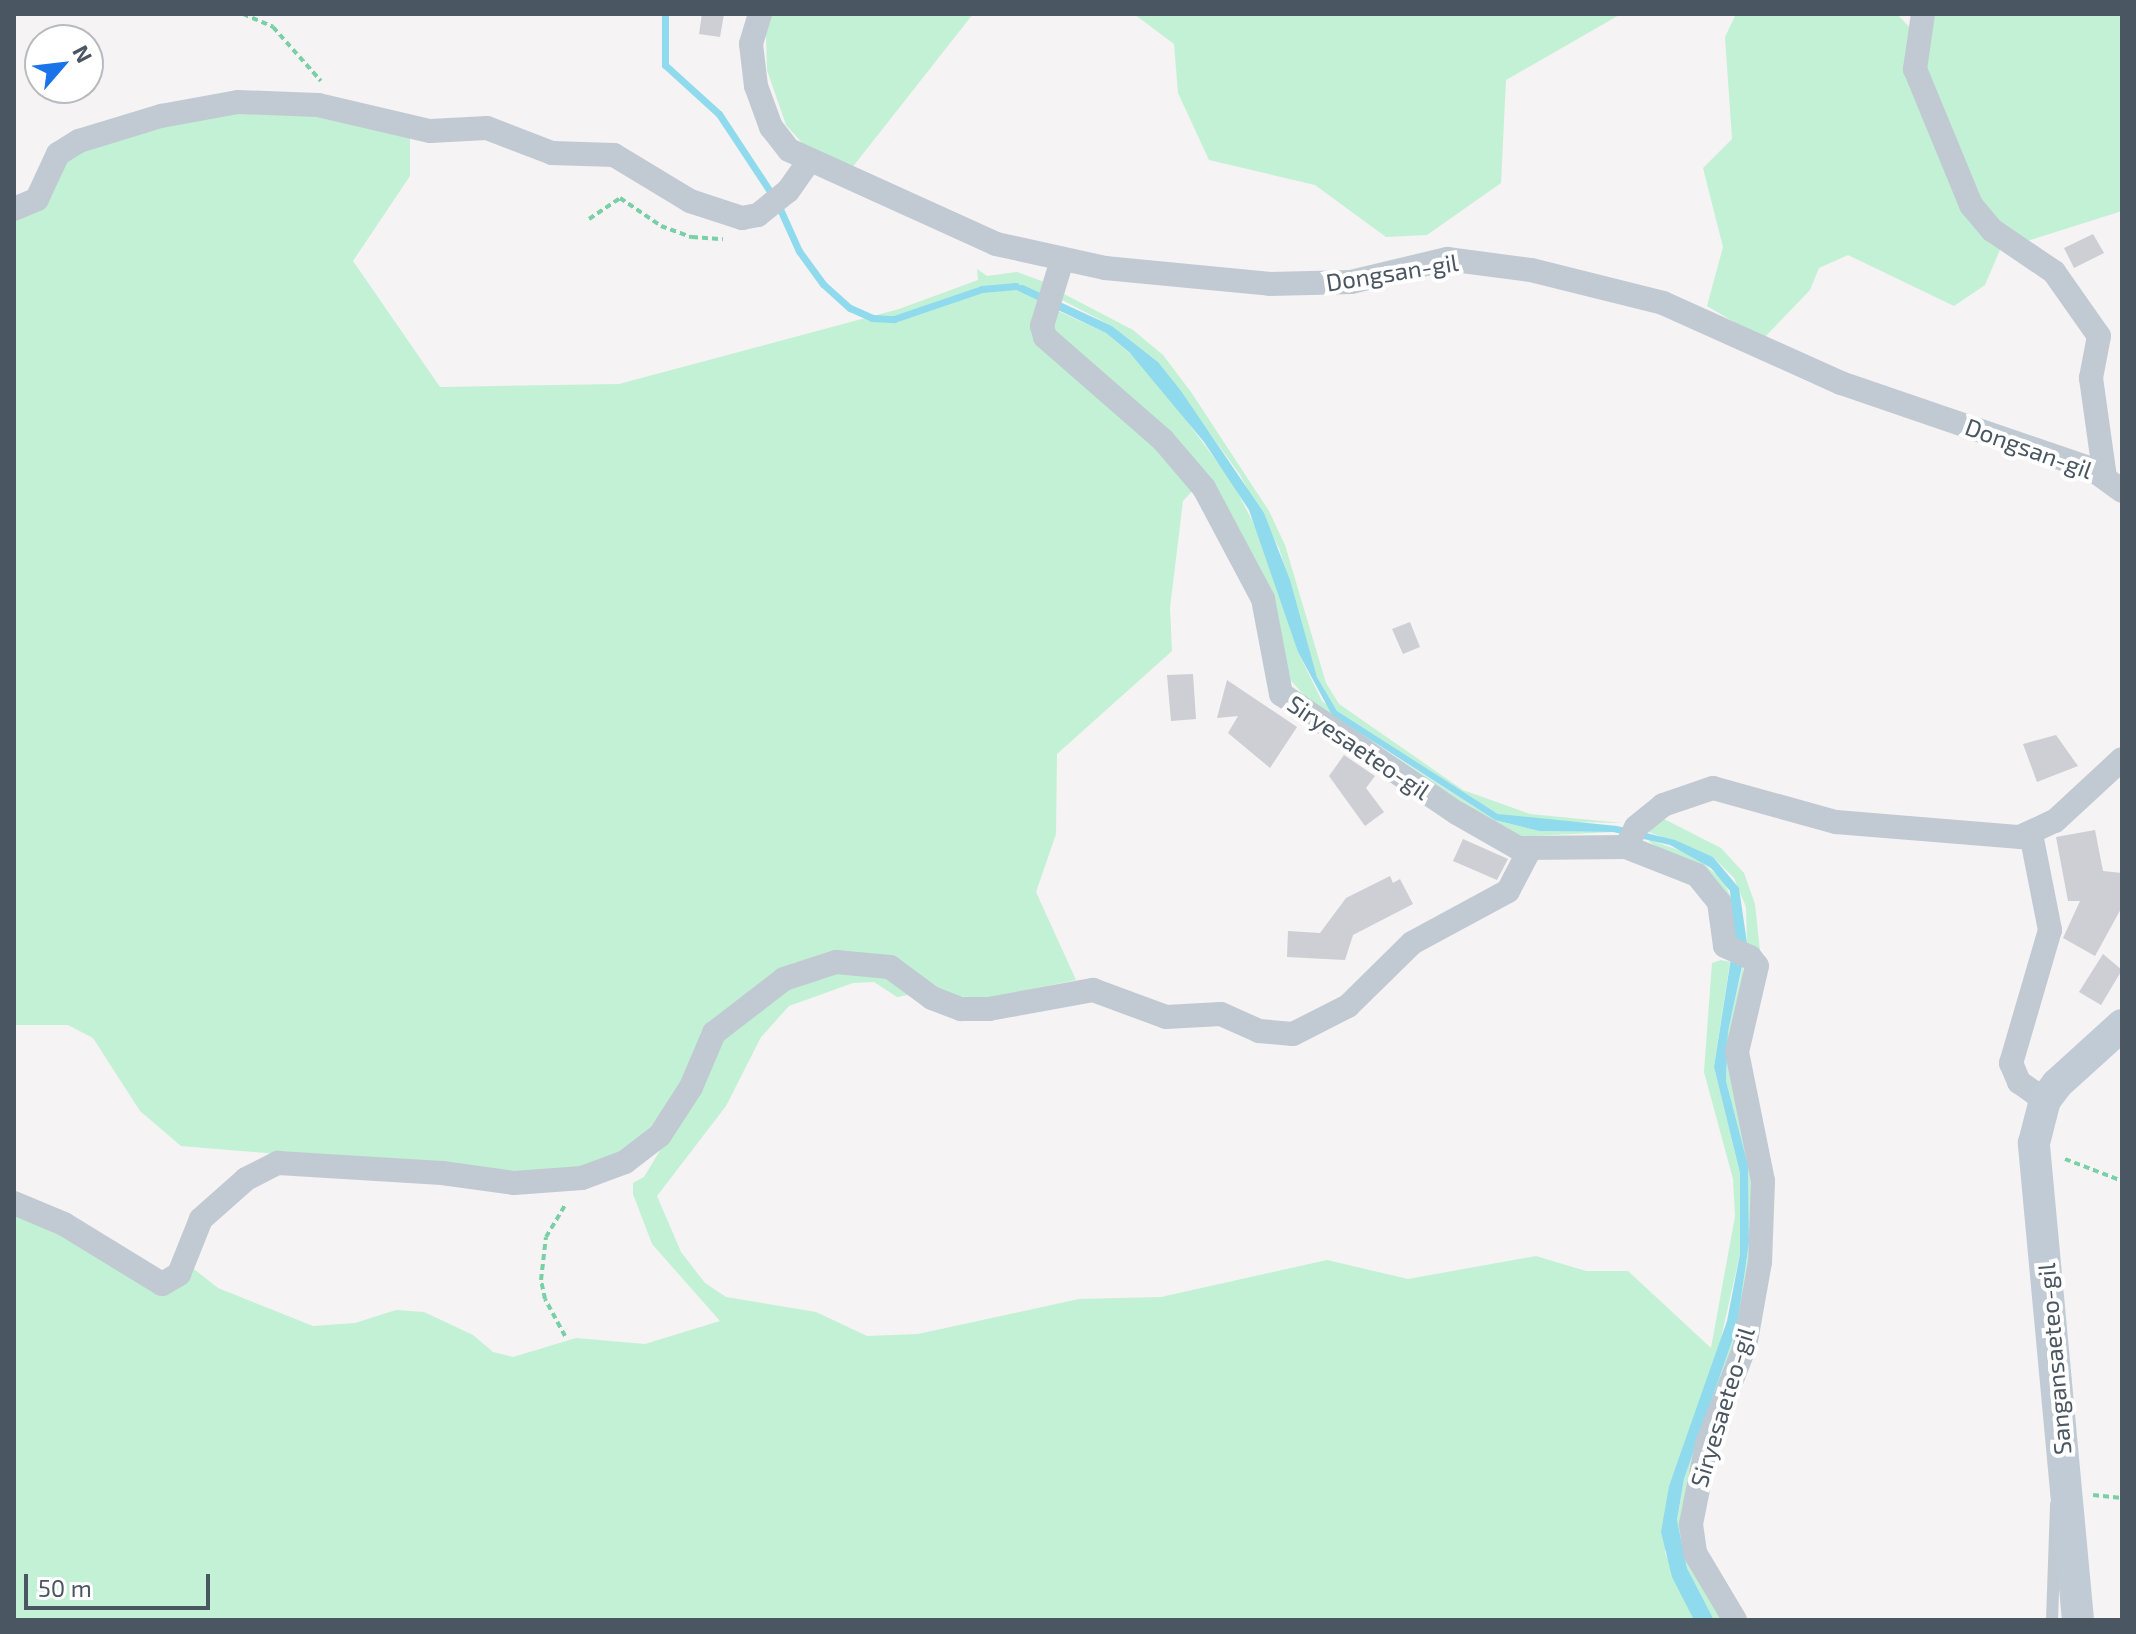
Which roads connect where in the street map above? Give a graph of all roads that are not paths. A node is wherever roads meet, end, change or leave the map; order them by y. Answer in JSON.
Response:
{"nodes":[{"id":1,"x":760,"y":14,"type":"edge"},
{"id":2,"x":1923,"y":14,"type":"edge"},
{"id":3,"x":808,"y":162,"type":"junction"},
{"id":4,"x":14,"y":209,"type":"edge"},
{"id":5,"x":1062,"y":260,"type":"junction"},
{"id":6,"x":2114,"y":484,"type":"edge"},
{"id":7,"x":2122,"y":759,"type":"edge"},
{"id":8,"x":2031,"y":834,"type":"junction"},
{"id":9,"x":1631,"y":837,"type":"junction"},
{"id":10,"x":1529,"y":851,"type":"junction"},
{"id":11,"x":2122,"y":1025,"type":"edge"},
{"id":12,"x":2045,"y":1100,"type":"junction"},
{"id":13,"x":14,"y":1203,"type":"edge"},
{"id":14,"x":2067,"y":1494,"type":"junction"},
{"id":15,"x":1735,"y":1620,"type":"edge"},
{"id":16,"x":2052,"y":1620,"type":"edge"},
{"id":17,"x":2078,"y":1620,"type":"edge"}],
"edges":[{"from":1,"to":3,"type":"street","name":"Dongsan-gil"},
{"from":2,"to":6,"type":"street"},
{"from":3,"to":4,"type":"street"},
{"from":3,"to":5,"type":"street","name":"Dongsan-gil"},
{"from":5,"to":6,"type":"street","name":"Dongsan-gil"},
{"from":5,"to":10,"type":"street","name":"Siryesaeteo-gil"},
{"from":7,"to":8,"type":"street"},
{"from":8,"to":9,"type":"street"},
{"from":8,"to":12,"type":"street"},
{"from":9,"to":10,"type":"street","name":"Siryesaeteo-gil"},
{"from":9,"to":15,"type":"street","name":"Siryesaeteo-gil"},
{"from":10,"to":13,"type":"street"},
{"from":11,"to":12,"type":"street","name":"Sangansaeteo-gil"},
{"from":12,"to":14,"type":"street","name":"Sangansaeteo-gil"},
{"from":14,"to":16,"type":"lane"},
{"from":14,"to":17,"type":"street","name":"Sangansaeteo-gil"}]}
